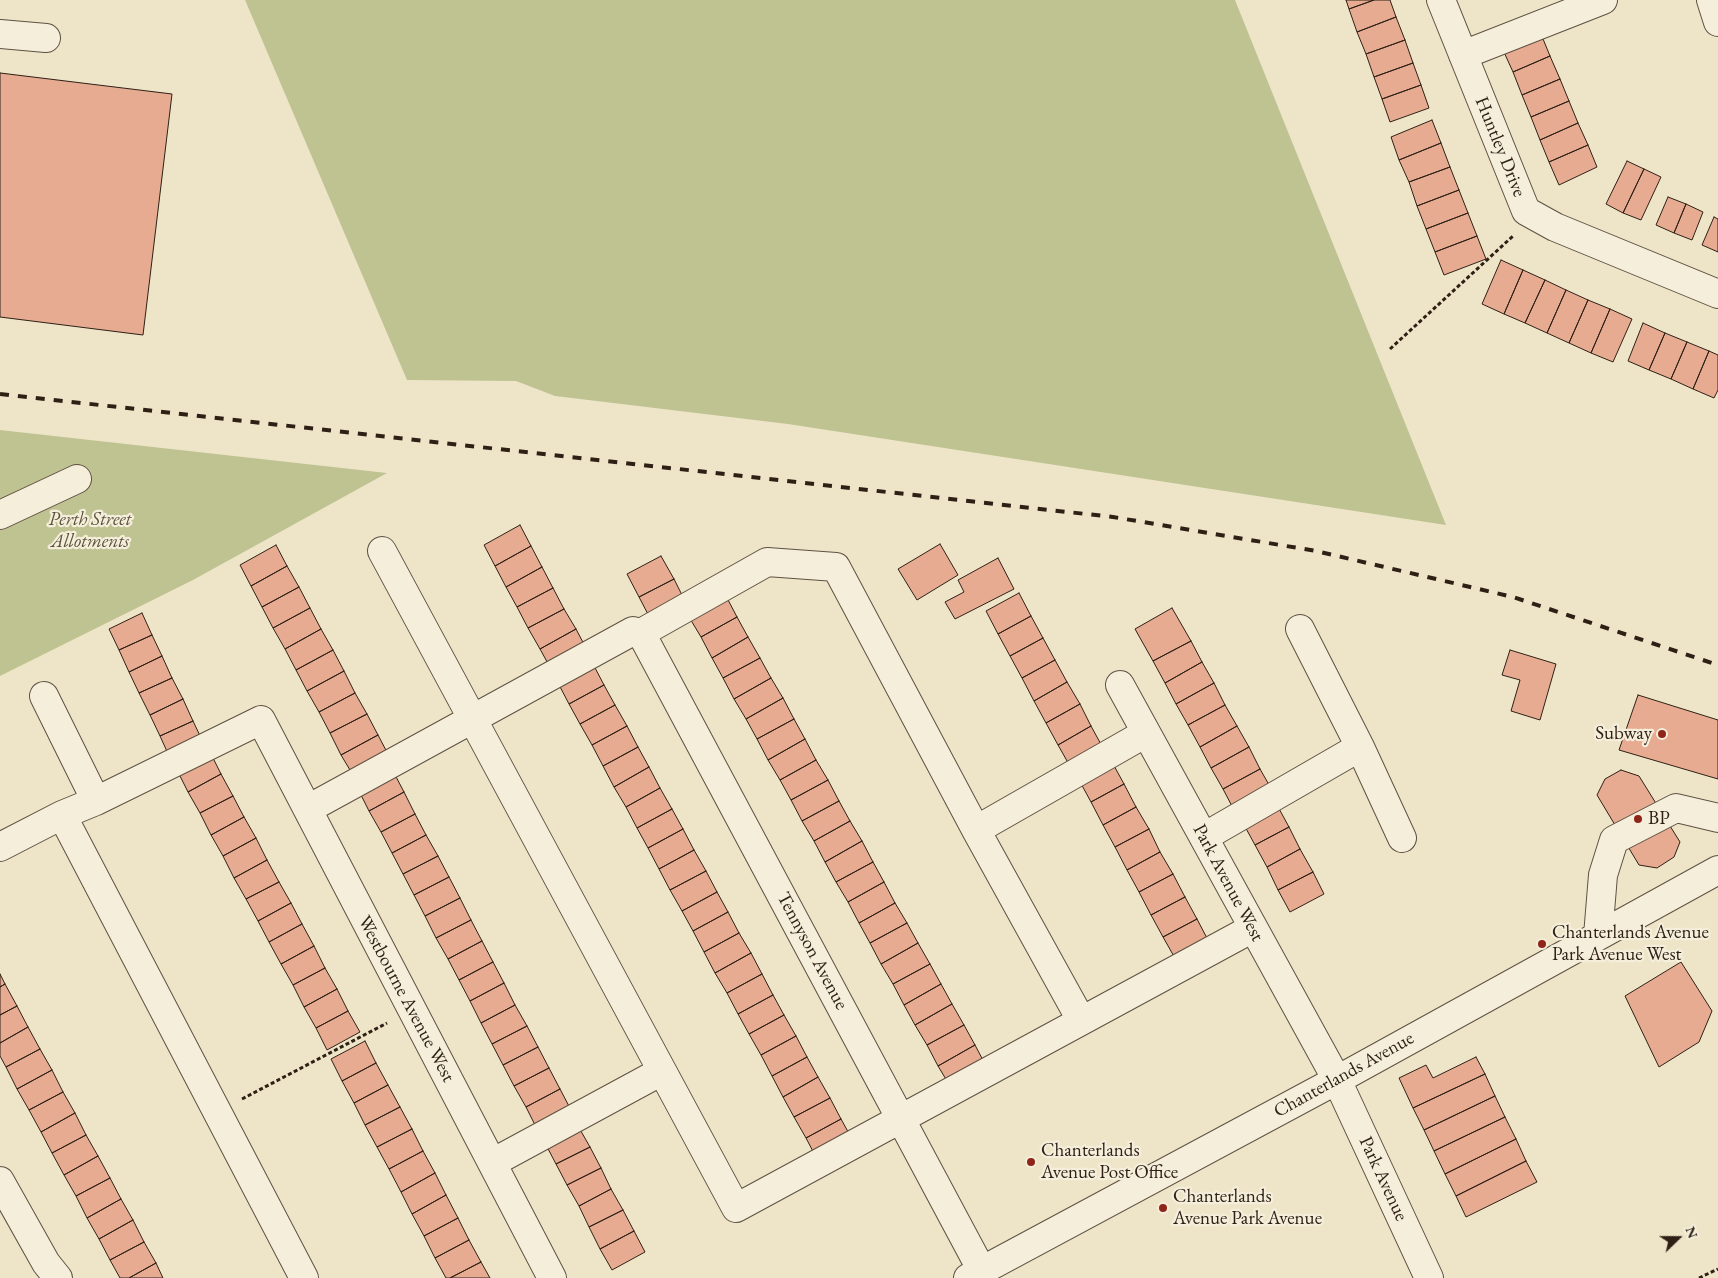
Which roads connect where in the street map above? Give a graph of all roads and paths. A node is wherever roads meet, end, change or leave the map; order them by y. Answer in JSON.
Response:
{"nodes":[{"id":1,"x":1441,"y":0,"type":"edge"},
{"id":2,"x":1603,"y":0,"type":"edge"},
{"id":3,"x":1711,"y":0,"type":"edge"},
{"id":4,"x":1718,"y":22,"type":"edge"},
{"id":5,"x":0,"y":34,"type":"edge"},
{"id":6,"x":46,"y":38,"type":"dead end"},
{"id":7,"x":1463,"y":55,"type":"junction"},
{"id":8,"x":1534,"y":216,"type":"junction"},
{"id":9,"x":1718,"y":294,"type":"edge"},
{"id":10,"x":1390,"y":349,"type":"dead end"},
{"id":11,"x":77,"y":479,"type":"dead end"},
{"id":12,"x":0,"y":515,"type":"edge"},
{"id":13,"x":382,"y":551,"type":"dead end"},
{"id":14,"x":1300,"y":629,"type":"dead end"},
{"id":15,"x":641,"y":633,"type":"junction"},
{"id":16,"x":1120,"y":686,"type":"dead end"},
{"id":17,"x":44,"y":696,"type":"dead end"},
{"id":18,"x":471,"y":720,"type":"junction"},
{"id":19,"x":1146,"y":733,"type":"junction"},
{"id":20,"x":1360,"y":747,"type":"junction"},
{"id":21,"x":96,"y":801,"type":"junction"},
{"id":22,"x":308,"y":809,"type":"junction"},
{"id":23,"x":62,"y":816,"type":"junction"},
{"id":24,"x":1718,"y":818,"type":"edge"},
{"id":25,"x":976,"y":830,"type":"junction"},
{"id":26,"x":1204,"y":837,"type":"junction"},
{"id":27,"x":1402,"y":838,"type":"dead end"},
{"id":28,"x":0,"y":847,"type":"edge"},
{"id":29,"x":1718,"y":870,"type":"edge"},
{"id":30,"x":1253,"y":928,"type":"junction"},
{"id":31,"x":1598,"y":936,"type":"junction"},
{"id":32,"x":412,"y":1010,"type":"junction"},
{"id":33,"x":1081,"y":1020,"type":"junction"},
{"id":34,"x":662,"y":1071,"type":"junction"},
{"id":35,"x":1337,"y":1080,"type":"junction"},
{"id":36,"x":218,"y":1112,"type":"junction"},
{"id":37,"x":901,"y":1118,"type":"junction"},
{"id":38,"x":492,"y":1163,"type":"junction"},
{"id":39,"x":0,"y":1181,"type":"edge"},
{"id":40,"x":1718,"y":1269,"type":"edge"},
{"id":41,"x":975,"y":1274,"type":"edge"},
{"id":42,"x":58,"y":1278,"type":"edge"},
{"id":43,"x":304,"y":1278,"type":"edge"},
{"id":44,"x":552,"y":1278,"type":"edge"},
{"id":45,"x":1429,"y":1278,"type":"edge"},
{"id":46,"x":1699,"y":1278,"type":"edge"}],
"edges":[{"from":1,"to":7,"type":"street","name":"Huntley Drive"},
{"from":2,"to":7,"type":"street"},
{"from":3,"to":4,"type":"street"},
{"from":5,"to":6,"type":"street"},
{"from":7,"to":8,"type":"street","name":"Huntley Drive"},
{"from":8,"to":9,"type":"street","name":"Huntley Drive"},
{"from":8,"to":10,"type":"path"},
{"from":11,"to":12,"type":"street"},
{"from":13,"to":18,"type":"street"},
{"from":14,"to":20,"type":"street"},
{"from":15,"to":18,"type":"street"},
{"from":15,"to":25,"type":"street"},
{"from":15,"to":37,"type":"street","name":"Tennyson Avenue"},
{"from":16,"to":19,"type":"street","name":"Park Avenue West"},
{"from":17,"to":21,"type":"street"},
{"from":18,"to":22,"type":"street"},
{"from":18,"to":34,"type":"street"},
{"from":19,"to":25,"type":"street"},
{"from":19,"to":26,"type":"street","name":"Park Avenue West"},
{"from":20,"to":26,"type":"street"},
{"from":20,"to":27,"type":"street"},
{"from":21,"to":22,"type":"street","name":"Westbourne Avenue West"},
{"from":21,"to":23,"type":"street"},
{"from":22,"to":32,"type":"street","name":"Westbourne Avenue West"},
{"from":23,"to":28,"type":"street"},
{"from":23,"to":36,"type":"street"},
{"from":24,"to":31,"type":"street"},
{"from":25,"to":33,"type":"street"},
{"from":26,"to":30,"type":"street","name":"Park Avenue West"},
{"from":29,"to":31,"type":"street","name":"Chanterlands Avenue"},
{"from":30,"to":33,"type":"street"},
{"from":30,"to":35,"type":"street","name":"Park Avenue West"},
{"from":31,"to":35,"type":"street","name":"Chanterlands Avenue"},
{"from":32,"to":36,"type":"path"},
{"from":32,"to":38,"type":"street","name":"Westbourne Avenue West"},
{"from":33,"to":37,"type":"street"},
{"from":34,"to":37,"type":"street"},
{"from":34,"to":38,"type":"street"},
{"from":35,"to":41,"type":"street","name":"Chanterlands Avenue"},
{"from":35,"to":45,"type":"street","name":"Park Avenue"},
{"from":36,"to":43,"type":"street"},
{"from":37,"to":41,"type":"street","name":"Tennyson Avenue"},
{"from":38,"to":44,"type":"street","name":"Westbourne Avenue West"},
{"from":39,"to":42,"type":"street"},
{"from":40,"to":46,"type":"path"}]}
